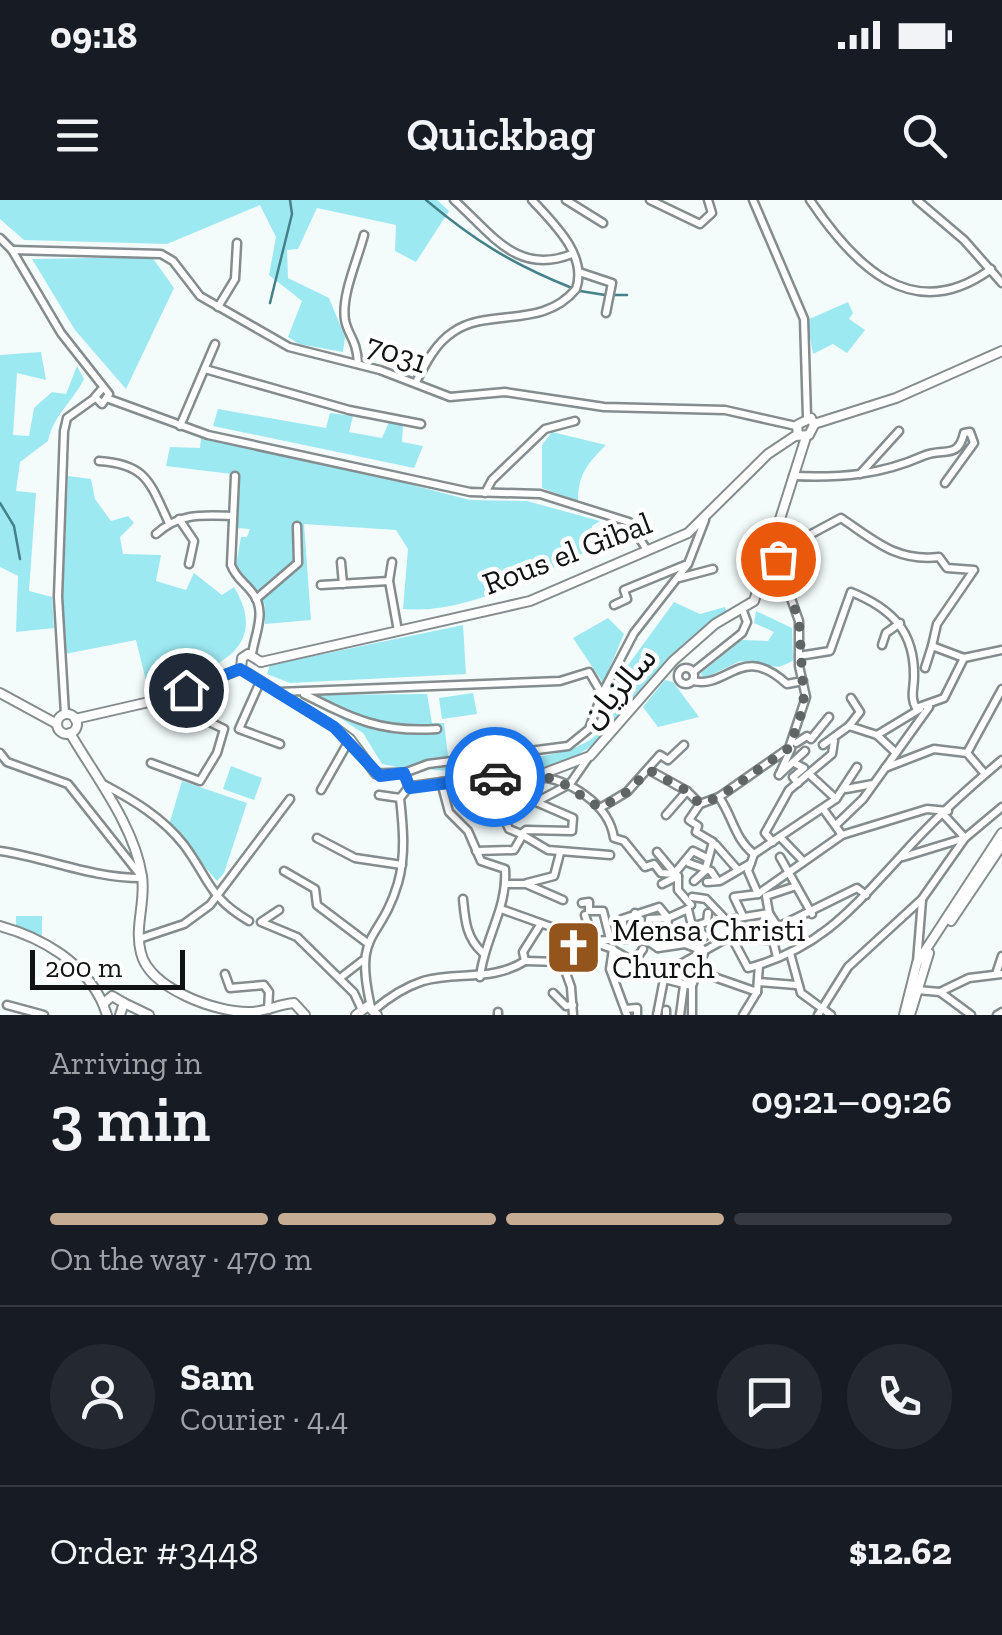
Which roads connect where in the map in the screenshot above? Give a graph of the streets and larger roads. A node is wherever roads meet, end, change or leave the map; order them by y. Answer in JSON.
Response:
{"nodes":[{"id":1,"x":454,"y":200,"type":"edge"},
{"id":2,"x":532,"y":200,"type":"edge"},
{"id":3,"x":566,"y":200,"type":"edge"},
{"id":4,"x":650,"y":200,"type":"edge"},
{"id":5,"x":708,"y":200,"type":"edge"},
{"id":6,"x":754,"y":200,"type":"edge"},
{"id":7,"x":810,"y":200,"type":"edge"},
{"id":8,"x":917,"y":200,"type":"edge"},
{"id":9,"x":602,"y":223,"type":"dead end"},
{"id":10,"x":364,"y":235,"type":"dead end"},
{"id":11,"x":0,"y":238,"type":"edge"},
{"id":12,"x":237,"y":243,"type":"dead end"},
{"id":13,"x":12,"y":250,"type":"junction"},
{"id":14,"x":572,"y":254,"type":"junction"},
{"id":15,"x":991,"y":269,"type":"junction"},
{"id":16,"x":579,"y":272,"type":"junction"},
{"id":17,"x":1002,"y":282,"type":"edge"},
{"id":18,"x":218,"y":307,"type":"junction"},
{"id":19,"x":606,"y":314,"type":"dead end"},
{"id":20,"x":215,"y":344,"type":"dead end"},
{"id":21,"x":1002,"y":350,"type":"edge"},
{"id":22,"x":358,"y":364,"type":"junction"},
{"id":23,"x":204,"y":368,"type":"junction"},
{"id":24,"x":416,"y":382,"type":"junction"},
{"id":25,"x":101,"y":390,"type":"junction"},
{"id":26,"x":96,"y":398,"type":"junction"},
{"id":27,"x":109,"y":399,"type":"junction"},
{"id":28,"x":811,"y":420,"type":"junction"},
{"id":29,"x":575,"y":421,"type":"dead end"},
{"id":30,"x":421,"y":424,"type":"dead end"},
{"id":31,"x":180,"y":426,"type":"junction"},
{"id":32,"x":899,"y":430,"type":"dead end"},
{"id":33,"x":800,"y":433,"type":"junction"},
{"id":34,"x":99,"y":461,"type":"dead end"},
{"id":35,"x":859,"y":474,"type":"junction"},
{"id":36,"x":235,"y":476,"type":"dead end"},
{"id":37,"x":793,"y":476,"type":"junction"},
{"id":38,"x":945,"y":483,"type":"dead end"},
{"id":39,"x":485,"y":493,"type":"junction"},
{"id":40,"x":231,"y":516,"type":"junction"},
{"id":41,"x":179,"y":519,"type":"junction"},
{"id":42,"x":705,"y":520,"type":"junction"},
{"id":43,"x":169,"y":522,"type":"junction"},
{"id":44,"x":297,"y":526,"type":"dead end"},
{"id":45,"x":156,"y":534,"type":"dead end"},
{"id":46,"x":772,"y":545,"type":"junction"},
{"id":47,"x":647,"y":550,"type":"junction"},
{"id":48,"x":778,"y":559,"type":"junction"},
{"id":49,"x":341,"y":562,"type":"dead end"},
{"id":50,"x":392,"y":562,"type":"dead end"},
{"id":51,"x":189,"y":564,"type":"dead end"},
{"id":52,"x":688,"y":564,"type":"junction"},
{"id":53,"x":713,"y":569,"type":"dead end"},
{"id":54,"x":678,"y":578,"type":"junction"},
{"id":55,"x":389,"y":582,"type":"junction"},
{"id":56,"x":343,"y":584,"type":"junction"},
{"id":57,"x":320,"y":585,"type":"dead end"},
{"id":58,"x":256,"y":598,"type":"junction"},
{"id":59,"x":614,"y":605,"type":"dead end"},
{"id":60,"x":743,"y":612,"type":"junction"},
{"id":61,"x":900,"y":623,"type":"junction"},
{"id":62,"x":398,"y":631,"type":"junction"},
{"id":63,"x":882,"y":644,"type":"dead end"},
{"id":64,"x":932,"y":646,"type":"junction"},
{"id":65,"x":1002,"y":650,"type":"edge"},
{"id":66,"x":252,"y":654,"type":"junction"},
{"id":67,"x":798,"y":656,"type":"junction"},
{"id":68,"x":964,"y":658,"type":"junction"},
{"id":69,"x":261,"y":662,"type":"junction"},
{"id":70,"x":926,"y":668,"type":"dead end"},
{"id":71,"x":240,"y":669,"type":"junction"},
{"id":72,"x":257,"y":678,"type":"junction"},
{"id":73,"x":803,"y":682,"type":"junction"},
{"id":74,"x":186,"y":690,"type":"junction"},
{"id":75,"x":1002,"y":690,"type":"edge"},
{"id":76,"x":278,"y":692,"type":"junction"},
{"id":77,"x":0,"y":693,"type":"edge"},
{"id":78,"x":302,"y":693,"type":"junction"},
{"id":79,"x":602,"y":694,"type":"junction"},
{"id":80,"x":851,"y":698,"type":"dead end"},
{"id":81,"x":994,"y":707,"type":"junction"},
{"id":82,"x":924,"y":708,"type":"junction"},
{"id":83,"x":1002,"y":711,"type":"edge"},
{"id":84,"x":65,"y":714,"type":"junction"},
{"id":85,"x":829,"y":717,"type":"dead end"},
{"id":86,"x":75,"y":719,"type":"junction"},
{"id":87,"x":57,"y":724,"type":"junction"},
{"id":88,"x":822,"y":726,"type":"junction"},
{"id":89,"x":849,"y":726,"type":"junction"},
{"id":90,"x":437,"y":729,"type":"dead end"},
{"id":91,"x":70,"y":733,"type":"junction"},
{"id":92,"x":877,"y":735,"type":"junction"},
{"id":93,"x":350,"y":739,"type":"junction"},
{"id":94,"x":835,"y":739,"type":"junction"},
{"id":95,"x":794,"y":742,"type":"junction"},
{"id":96,"x":280,"y":744,"type":"dead end"},
{"id":97,"x":684,"y":745,"type":"dead end"},
{"id":98,"x":823,"y":746,"type":"dead end"},
{"id":99,"x":805,"y":751,"type":"dead end"},
{"id":100,"x":894,"y":751,"type":"junction"},
{"id":101,"x":967,"y":753,"type":"junction"},
{"id":102,"x":1,"y":756,"type":"edge"},
{"id":103,"x":590,"y":756,"type":"junction"},
{"id":104,"x":1002,"y":760,"type":"edge"},
{"id":105,"x":152,"y":763,"type":"dead end"},
{"id":106,"x":796,"y":764,"type":"junction"},
{"id":107,"x":857,"y":768,"type":"dead end"},
{"id":108,"x":884,"y":768,"type":"junction"},
{"id":109,"x":649,"y":770,"type":"junction"},
{"id":110,"x":404,"y":773,"type":"junction"},
{"id":111,"x":810,"y":774,"type":"junction"},
{"id":112,"x":985,"y":774,"type":"junction"},
{"id":113,"x":534,"y":777,"type":"junction"},
{"id":114,"x":441,"y":782,"type":"junction"},
{"id":115,"x":102,"y":783,"type":"junction"},
{"id":116,"x":798,"y":783,"type":"junction"},
{"id":117,"x":570,"y":784,"type":"junction"},
{"id":118,"x":873,"y":784,"type":"junction"},
{"id":119,"x":410,"y":788,"type":"junction"},
{"id":120,"x":322,"y":790,"type":"dead end"},
{"id":121,"x":845,"y":790,"type":"junction"},
{"id":122,"x":687,"y":791,"type":"junction"},
{"id":123,"x":379,"y":794,"type":"dead end"},
{"id":124,"x":719,"y":797,"type":"junction"},
{"id":125,"x":400,"y":798,"type":"junction"},
{"id":126,"x":290,"y":800,"type":"dead end"},
{"id":127,"x":836,"y":800,"type":"junction"},
{"id":128,"x":700,"y":804,"type":"junction"},
{"id":129,"x":1002,"y":806,"type":"edge"},
{"id":130,"x":600,"y":808,"type":"junction"},
{"id":131,"x":824,"y":810,"type":"junction"},
{"id":132,"x":946,"y":813,"type":"junction"},
{"id":133,"x":666,"y":816,"type":"dead end"},
{"id":134,"x":479,"y":818,"type":"dead end"},
{"id":135,"x":838,"y":824,"type":"junction"},
{"id":136,"x":1002,"y":834,"type":"edge"},
{"id":137,"x":522,"y":835,"type":"junction"},
{"id":138,"x":842,"y":836,"type":"junction"},
{"id":139,"x":317,"y":838,"type":"dead end"},
{"id":140,"x":965,"y":838,"type":"junction"},
{"id":141,"x":777,"y":840,"type":"junction"},
{"id":142,"x":716,"y":845,"type":"dead end"},
{"id":143,"x":743,"y":845,"type":"junction"},
{"id":144,"x":1002,"y":845,"type":"edge"},
{"id":145,"x":0,"y":851,"type":"edge"},
{"id":146,"x":476,"y":851,"type":"junction"},
{"id":147,"x":657,"y":852,"type":"dead end"},
{"id":148,"x":560,"y":853,"type":"junction"},
{"id":149,"x":610,"y":855,"type":"dead end"},
{"id":150,"x":727,"y":855,"type":"junction"},
{"id":151,"x":780,"y":857,"type":"dead end"},
{"id":152,"x":707,"y":858,"type":"junction"},
{"id":153,"x":898,"y":858,"type":"junction"},
{"id":154,"x":752,"y":859,"type":"junction"},
{"id":155,"x":803,"y":861,"type":"junction"},
{"id":156,"x":690,"y":862,"type":"dead end"},
{"id":157,"x":402,"y":865,"type":"junction"},
{"id":158,"x":737,"y":869,"type":"junction"},
{"id":159,"x":284,"y":871,"type":"dead end"},
{"id":160,"x":705,"y":871,"type":"junction"},
{"id":161,"x":790,"y":872,"type":"junction"},
{"id":162,"x":683,"y":877,"type":"junction"},
{"id":163,"x":142,"y":878,"type":"junction"},
{"id":164,"x":718,"y":880,"type":"junction"},
{"id":165,"x":707,"y":882,"type":"dead end"},
{"id":166,"x":506,"y":884,"type":"junction"},
{"id":167,"x":526,"y":884,"type":"junction"},
{"id":168,"x":662,"y":884,"type":"dead end"},
{"id":169,"x":796,"y":886,"type":"junction"},
{"id":170,"x":758,"y":894,"type":"junction"},
{"id":171,"x":866,"y":895,"type":"junction"},
{"id":172,"x":717,"y":896,"type":"dead end"},
{"id":173,"x":216,"y":898,"type":"junction"},
{"id":174,"x":462,"y":899,"type":"dead end"},
{"id":175,"x":922,"y":899,"type":"junction"},
{"id":176,"x":563,"y":900,"type":"dead end"},
{"id":177,"x":582,"y":903,"type":"dead end"},
{"id":178,"x":692,"y":903,"type":"junction"},
{"id":179,"x":710,"y":903,"type":"junction"},
{"id":180,"x":738,"y":906,"type":"junction"},
{"id":181,"x":501,"y":909,"type":"junction"},
{"id":182,"x":280,"y":910,"type":"dead end"},
{"id":183,"x":730,"y":911,"type":"dead end"},
{"id":184,"x":635,"y":913,"type":"junction"},
{"id":185,"x":708,"y":913,"type":"dead end"},
{"id":186,"x":769,"y":913,"type":"junction"},
{"id":187,"x":812,"y":914,"type":"junction"},
{"id":188,"x":586,"y":915,"type":"dead end"},
{"id":189,"x":743,"y":916,"type":"junction"},
{"id":190,"x":668,"y":918,"type":"junction"},
{"id":191,"x":726,"y":920,"type":"junction"},
{"id":192,"x":249,"y":921,"type":"dead end"},
{"id":193,"x":540,"y":925,"type":"junction"},
{"id":194,"x":0,"y":926,"type":"edge"},
{"id":195,"x":695,"y":926,"type":"junction"},
{"id":196,"x":778,"y":927,"type":"junction"},
{"id":197,"x":567,"y":935,"type":"junction"},
{"id":198,"x":626,"y":937,"type":"junction"},
{"id":199,"x":728,"y":937,"type":"junction"},
{"id":200,"x":139,"y":938,"type":"junction"},
{"id":201,"x":610,"y":939,"type":"junction"},
{"id":202,"x":644,"y":939,"type":"junction"},
{"id":203,"x":590,"y":941,"type":"junction"},
{"id":204,"x":772,"y":941,"type":"junction"},
{"id":205,"x":366,"y":942,"type":"junction"},
{"id":206,"x":658,"y":948,"type":"junction"},
{"id":207,"x":643,"y":949,"type":"dead end"},
{"id":208,"x":613,"y":950,"type":"junction"},
{"id":209,"x":704,"y":951,"type":"junction"},
{"id":210,"x":483,"y":953,"type":"junction"},
{"id":211,"x":790,"y":953,"type":"junction"},
{"id":212,"x":1002,"y":956,"type":"edge"},
{"id":213,"x":776,"y":957,"type":"junction"},
{"id":214,"x":363,"y":960,"type":"junction"},
{"id":215,"x":524,"y":960,"type":"junction"},
{"id":216,"x":634,"y":962,"type":"junction"},
{"id":217,"x":917,"y":963,"type":"junction"},
{"id":218,"x":759,"y":965,"type":"junction"},
{"id":219,"x":698,"y":971,"type":"junction"},
{"id":220,"x":225,"y":974,"type":"dead end"},
{"id":221,"x":999,"y":974,"type":"edge"},
{"id":222,"x":480,"y":977,"type":"junction"},
{"id":223,"x":340,"y":978,"type":"junction"},
{"id":224,"x":661,"y":978,"type":"junction"},
{"id":225,"x":758,"y":982,"type":"junction"},
{"id":226,"x":650,"y":983,"type":"dead end"},
{"id":227,"x":92,"y":985,"type":"junction"},
{"id":228,"x":688,"y":985,"type":"junction"},
{"id":229,"x":797,"y":985,"type":"junction"},
{"id":230,"x":913,"y":990,"type":"junction"},
{"id":231,"x":756,"y":992,"type":"junction"},
{"id":232,"x":940,"y":992,"type":"junction"},
{"id":233,"x":553,"y":993,"type":"dead end"},
{"id":234,"x":116,"y":996,"type":"junction"},
{"id":235,"x":124,"y":1003,"type":"junction"},
{"id":236,"x":6,"y":1004,"type":"dead end"},
{"id":237,"x":572,"y":1005,"type":"junction"},
{"id":238,"x":823,"y":1006,"type":"junction"},
{"id":239,"x":103,"y":1010,"type":"edge"},
{"id":240,"x":268,"y":1010,"type":"junction"},
{"id":241,"x":368,"y":1011,"type":"edge"},
{"id":242,"x":626,"y":1012,"type":"edge"},
{"id":243,"x":44,"y":1015,"type":"edge"},
{"id":244,"x":120,"y":1015,"type":"edge"},
{"id":245,"x":132,"y":1015,"type":"edge"},
{"id":246,"x":149,"y":1015,"type":"edge"},
{"id":247,"x":305,"y":1015,"type":"edge"},
{"id":248,"x":572,"y":1015,"type":"edge"},
{"id":249,"x":637,"y":1015,"type":"edge"},
{"id":250,"x":657,"y":1015,"type":"edge"},
{"id":251,"x":680,"y":1015,"type":"edge"},
{"id":252,"x":692,"y":1015,"type":"edge"},
{"id":253,"x":743,"y":1015,"type":"edge"},
{"id":254,"x":818,"y":1015,"type":"edge"},
{"id":255,"x":831,"y":1015,"type":"edge"},
{"id":256,"x":907,"y":1015,"type":"edge"},
{"id":257,"x":972,"y":1015,"type":"edge"}],
"edges":[{"from":1,"to":14,"type":"street"},
{"from":2,"to":14,"type":"street"},
{"from":3,"to":9,"type":"street"},
{"from":4,"to":5,"type":"street"},
{"from":6,"to":28,"type":"street"},
{"from":7,"to":15,"type":"street"},
{"from":8,"to":15,"type":"street"},
{"from":10,"to":22,"type":"street"},
{"from":11,"to":13,"type":"street"},
{"from":12,"to":18,"type":"street"},
{"from":13,"to":18,"type":"street","name":"7031"},
{"from":13,"to":25,"type":"street"},
{"from":14,"to":16,"type":"street"},
{"from":15,"to":17,"type":"street"},
{"from":16,"to":19,"type":"street"},
{"from":16,"to":24,"type":"street"},
{"from":18,"to":22,"type":"street","name":"7031"},
{"from":20,"to":23,"type":"street"},
{"from":21,"to":28,"type":"street"},
{"from":22,"to":24,"type":"street","name":"7031"},
{"from":23,"to":30,"type":"street"},
{"from":23,"to":31,"type":"street"},
{"from":24,"to":33,"type":"street","name":"7031"},
{"from":25,"to":26,"type":"street"},
{"from":25,"to":27,"type":"street"},
{"from":26,"to":27,"type":"street"},
{"from":26,"to":84,"type":"street"},
{"from":27,"to":31,"type":"street"},
{"from":28,"to":33,"type":"street"},
{"from":28,"to":33,"type":"street","name":"Rous el Gibal"},
{"from":29,"to":39,"type":"street"},
{"from":31,"to":39,"type":"street"},
{"from":32,"to":35,"type":"street"},
{"from":33,"to":37,"type":"street"},
{"from":33,"to":42,"type":"street","name":"Rous el Gibal"},
{"from":34,"to":43,"type":"street"},
{"from":35,"to":37,"type":"street"},
{"from":35,"to":38,"type":"street"},
{"from":36,"to":40,"type":"street"},
{"from":37,"to":46,"type":"street"},
{"from":39,"to":47,"type":"street"},
{"from":40,"to":41,"type":"street"},
{"from":40,"to":58,"type":"street"},
{"from":41,"to":43,"type":"street"},
{"from":41,"to":51,"type":"street"},
{"from":42,"to":47,"type":"street","name":"Rous el Gibal"},
{"from":42,"to":52,"type":"street"},
{"from":43,"to":45,"type":"street"},
{"from":44,"to":58,"type":"street"},
{"from":46,"to":48,"type":"street"},
{"from":46,"to":60,"type":"street"},
{"from":47,"to":62,"type":"street","name":"Rous el Gibal"},
{"from":48,"to":64,"type":"street"},
{"from":48,"to":67,"type":"street"},
{"from":49,"to":56,"type":"street"},
{"from":50,"to":55,"type":"street"},
{"from":52,"to":54,"type":"street"},
{"from":52,"to":59,"type":"street"},
{"from":53,"to":54,"type":"street"},
{"from":54,"to":79,"type":"street"},
{"from":55,"to":56,"type":"street"},
{"from":55,"to":62,"type":"street"},
{"from":56,"to":57,"type":"street"},
{"from":58,"to":66,"type":"street"},
{"from":60,"to":73,"type":"street"},
{"from":60,"to":103,"type":"street","name":"سالزيان"},
{"from":61,"to":63,"type":"street"},
{"from":61,"to":67,"type":"street"},
{"from":61,"to":82,"type":"street"},
{"from":62,"to":69,"type":"street","name":"Rous el Gibal"},
{"from":64,"to":68,"type":"street"},
{"from":64,"to":70,"type":"street"},
{"from":65,"to":68,"type":"street"},
{"from":66,"to":69,"type":"street"},
{"from":66,"to":71,"type":"street"},
{"from":67,"to":73,"type":"street"},
{"from":68,"to":82,"type":"street"},
{"from":69,"to":72,"type":"street"},
{"from":71,"to":72,"type":"street"},
{"from":71,"to":74,"type":"street"},
{"from":72,"to":76,"type":"street"},
{"from":72,"to":96,"type":"street"},
{"from":73,"to":95,"type":"street"},
{"from":74,"to":86,"type":"street"},
{"from":74,"to":105,"type":"street"},
{"from":75,"to":81,"type":"street"},
{"from":76,"to":78,"type":"street"},
{"from":76,"to":93,"type":"street"},
{"from":77,"to":87,"type":"street"},
{"from":78,"to":79,"type":"street"},
{"from":78,"to":90,"type":"street"},
{"from":79,"to":110,"type":"street"},
{"from":80,"to":89,"type":"street"},
{"from":81,"to":83,"type":"street"},
{"from":81,"to":101,"type":"street"},
{"from":82,"to":92,"type":"street"},
{"from":82,"to":100,"type":"street"},
{"from":84,"to":86,"type":"street"},
{"from":84,"to":87,"type":"street"},
{"from":85,"to":88,"type":"street"},
{"from":86,"to":91,"type":"street"},
{"from":87,"to":91,"type":"street"},
{"from":88,"to":94,"type":"street"},
{"from":88,"to":95,"type":"street"},
{"from":89,"to":92,"type":"street"},
{"from":89,"to":94,"type":"street"},
{"from":91,"to":115,"type":"street"},
{"from":92,"to":100,"type":"street"},
{"from":93,"to":110,"type":"street"},
{"from":93,"to":120,"type":"street"},
{"from":94,"to":98,"type":"street"},
{"from":94,"to":111,"type":"street"},
{"from":95,"to":106,"type":"street"},
{"from":95,"to":124,"type":"street"},
{"from":97,"to":109,"type":"street"},
{"from":99,"to":106,"type":"street"},
{"from":100,"to":108,"type":"street"},
{"from":101,"to":108,"type":"street"},
{"from":101,"to":112,"type":"street"},
{"from":102,"to":163,"type":"street"},
{"from":103,"to":113,"type":"street","name":"سالزيان"},
{"from":103,"to":117,"type":"street"},
{"from":104,"to":112,"type":"street"},
{"from":106,"to":116,"type":"street"},
{"from":107,"to":121,"type":"street"},
{"from":108,"to":118,"type":"street"},
{"from":109,"to":122,"type":"street"},
{"from":109,"to":130,"type":"street"},
{"from":110,"to":119,"type":"street"},
{"from":111,"to":116,"type":"street"},
{"from":111,"to":127,"type":"street"},
{"from":112,"to":132,"type":"street"},
{"from":113,"to":114,"type":"street","name":"سالزيان"},
{"from":113,"to":117,"type":"street"},
{"from":114,"to":119,"type":"street","name":"سالزيان"},
{"from":114,"to":146,"type":"street"},
{"from":115,"to":163,"type":"street"},
{"from":115,"to":173,"type":"street"},
{"from":116,"to":141,"type":"street"},
{"from":117,"to":130,"type":"street"},
{"from":117,"to":137,"type":"street"},
{"from":118,"to":121,"type":"street"},
{"from":118,"to":135,"type":"street"},
{"from":119,"to":125,"type":"street"},
{"from":121,"to":127,"type":"street"},
{"from":122,"to":128,"type":"street"},
{"from":122,"to":133,"type":"street"},
{"from":123,"to":125,"type":"street"},
{"from":124,"to":128,"type":"street"},
{"from":124,"to":143,"type":"street"},
{"from":125,"to":157,"type":"street"},
{"from":126,"to":173,"type":"street"},
{"from":127,"to":131,"type":"street"},
{"from":128,"to":152,"type":"street"},
{"from":129,"to":140,"type":"street"},
{"from":130,"to":162,"type":"street"},
{"from":131,"to":135,"type":"street"},
{"from":131,"to":141,"type":"street"},
{"from":132,"to":138,"type":"street"},
{"from":132,"to":140,"type":"street"},
{"from":132,"to":153,"type":"street"},
{"from":134,"to":137,"type":"street"},
{"from":135,"to":138,"type":"street"},
{"from":136,"to":217,"type":"street"},
{"from":137,"to":146,"type":"street"},
{"from":137,"to":148,"type":"street"},
{"from":138,"to":155,"type":"street"},
{"from":139,"to":157,"type":"street"},
{"from":140,"to":153,"type":"street"},
{"from":140,"to":175,"type":"street"},
{"from":141,"to":154,"type":"street"},
{"from":141,"to":155,"type":"street"},
{"from":142,"to":150,"type":"street"},
{"from":143,"to":150,"type":"street"},
{"from":143,"to":154,"type":"street"},
{"from":144,"to":230,"type":"street"},
{"from":145,"to":163,"type":"street"},
{"from":146,"to":166,"type":"street"},
{"from":147,"to":162,"type":"street"},
{"from":148,"to":149,"type":"street"},
{"from":148,"to":167,"type":"street"},
{"from":150,"to":158,"type":"street"},
{"from":151,"to":161,"type":"street"},
{"from":152,"to":160,"type":"street"},
{"from":152,"to":162,"type":"street"},
{"from":153,"to":171,"type":"street"},
{"from":154,"to":158,"type":"street"},
{"from":154,"to":170,"type":"street"},
{"from":155,"to":161,"type":"street"},
{"from":156,"to":160,"type":"street"},
{"from":157,"to":205,"type":"street"},
{"from":158,"to":164,"type":"street"},
{"from":159,"to":205,"type":"street"},
{"from":160,"to":162,"type":"street"},
{"from":160,"to":164,"type":"street"},
{"from":161,"to":169,"type":"street"},
{"from":161,"to":170,"type":"street"},
{"from":162,"to":168,"type":"street"},
{"from":162,"to":178,"type":"street"},
{"from":162,"to":178,"type":"street"},
{"from":163,"to":200,"type":"street"},
{"from":164,"to":165,"type":"street"},
{"from":166,"to":167,"type":"street"},
{"from":166,"to":181,"type":"street"},
{"from":167,"to":176,"type":"street"},
{"from":169,"to":186,"type":"street"},
{"from":169,"to":187,"type":"street"},
{"from":170,"to":180,"type":"street"},
{"from":171,"to":187,"type":"street"},
{"from":171,"to":211,"type":"street"},
{"from":172,"to":179,"type":"street"},
{"from":173,"to":192,"type":"street"},
{"from":173,"to":200,"type":"street"},
{"from":174,"to":210,"type":"street"},
{"from":175,"to":217,"type":"street"},
{"from":175,"to":238,"type":"street"},
{"from":177,"to":201,"type":"street"},
{"from":178,"to":179,"type":"street"},
{"from":178,"to":190,"type":"street"},
{"from":178,"to":195,"type":"street"},
{"from":179,"to":191,"type":"street"},
{"from":180,"to":183,"type":"street"},
{"from":180,"to":189,"type":"street"},
{"from":181,"to":193,"type":"street"},
{"from":181,"to":210,"type":"street"},
{"from":182,"to":223,"type":"street"},
{"from":184,"to":190,"type":"street"},
{"from":184,"to":198,"type":"street"},
{"from":184,"to":202,"type":"street"},
{"from":185,"to":195,"type":"street"},
{"from":186,"to":189,"type":"street"},
{"from":186,"to":196,"type":"street"},
{"from":187,"to":196,"type":"street"},
{"from":188,"to":197,"type":"street"},
{"from":189,"to":191,"type":"street"},
{"from":190,"to":202,"type":"street"},
{"from":190,"to":206,"type":"street"},
{"from":191,"to":199,"type":"street"},
{"from":193,"to":197,"type":"street"},
{"from":193,"to":215,"type":"street"},
{"from":194,"to":227,"type":"street"},
{"from":195,"to":209,"type":"street"},
{"from":196,"to":204,"type":"street"},
{"from":197,"to":203,"type":"street"},
{"from":198,"to":201,"type":"street"},
{"from":198,"to":202,"type":"street"},
{"from":199,"to":204,"type":"street"},
{"from":199,"to":209,"type":"street"},
{"from":199,"to":218,"type":"street"},
{"from":200,"to":240,"type":"street"},
{"from":201,"to":203,"type":"street"},
{"from":202,"to":206,"type":"street"},
{"from":203,"to":208,"type":"street"},
{"from":204,"to":213,"type":"street"},
{"from":205,"to":214,"type":"street"},
{"from":206,"to":209,"type":"street"},
{"from":207,"to":216,"type":"street"},
{"from":208,"to":216,"type":"street"},
{"from":208,"to":242,"type":"street"},
{"from":209,"to":219,"type":"street"},
{"from":209,"to":224,"type":"street"},
{"from":210,"to":222,"type":"street"},
{"from":211,"to":213,"type":"street"},
{"from":211,"to":229,"type":"street"},
{"from":212,"to":221,"type":"street"},
{"from":213,"to":218,"type":"street"},
{"from":214,"to":223,"type":"street"},
{"from":214,"to":241,"type":"street"},
{"from":215,"to":222,"type":"street"},
{"from":215,"to":237,"type":"street"},
{"from":216,"to":224,"type":"street"},
{"from":217,"to":230,"type":"street"},
{"from":218,"to":225,"type":"street"},
{"from":219,"to":228,"type":"street"},
{"from":219,"to":231,"type":"street"},
{"from":220,"to":240,"type":"street"},
{"from":221,"to":232,"type":"street"},
{"from":222,"to":241,"type":"street"},
{"from":223,"to":241,"type":"street"},
{"from":224,"to":226,"type":"street"},
{"from":224,"to":228,"type":"street"},
{"from":224,"to":250,"type":"street"},
{"from":225,"to":229,"type":"street"},
{"from":225,"to":231,"type":"street"},
{"from":227,"to":234,"type":"street"},
{"from":227,"to":239,"type":"street"},
{"from":228,"to":251,"type":"street"},
{"from":228,"to":252,"type":"street"},
{"from":229,"to":238,"type":"street"},
{"from":230,"to":232,"type":"street"},
{"from":230,"to":256,"type":"street"},
{"from":231,"to":253,"type":"street"},
{"from":232,"to":257,"type":"street"},
{"from":233,"to":237,"type":"street"},
{"from":234,"to":235,"type":"street"},
{"from":234,"to":239,"type":"street"},
{"from":235,"to":244,"type":"street"},
{"from":235,"to":246,"type":"street"},
{"from":236,"to":243,"type":"street"},
{"from":237,"to":248,"type":"street"},
{"from":238,"to":254,"type":"street"},
{"from":238,"to":255,"type":"street"},
{"from":240,"to":247,"type":"street"},
{"from":242,"to":249,"type":"street"},
{"from":245,"to":246,"type":"street"}]}
